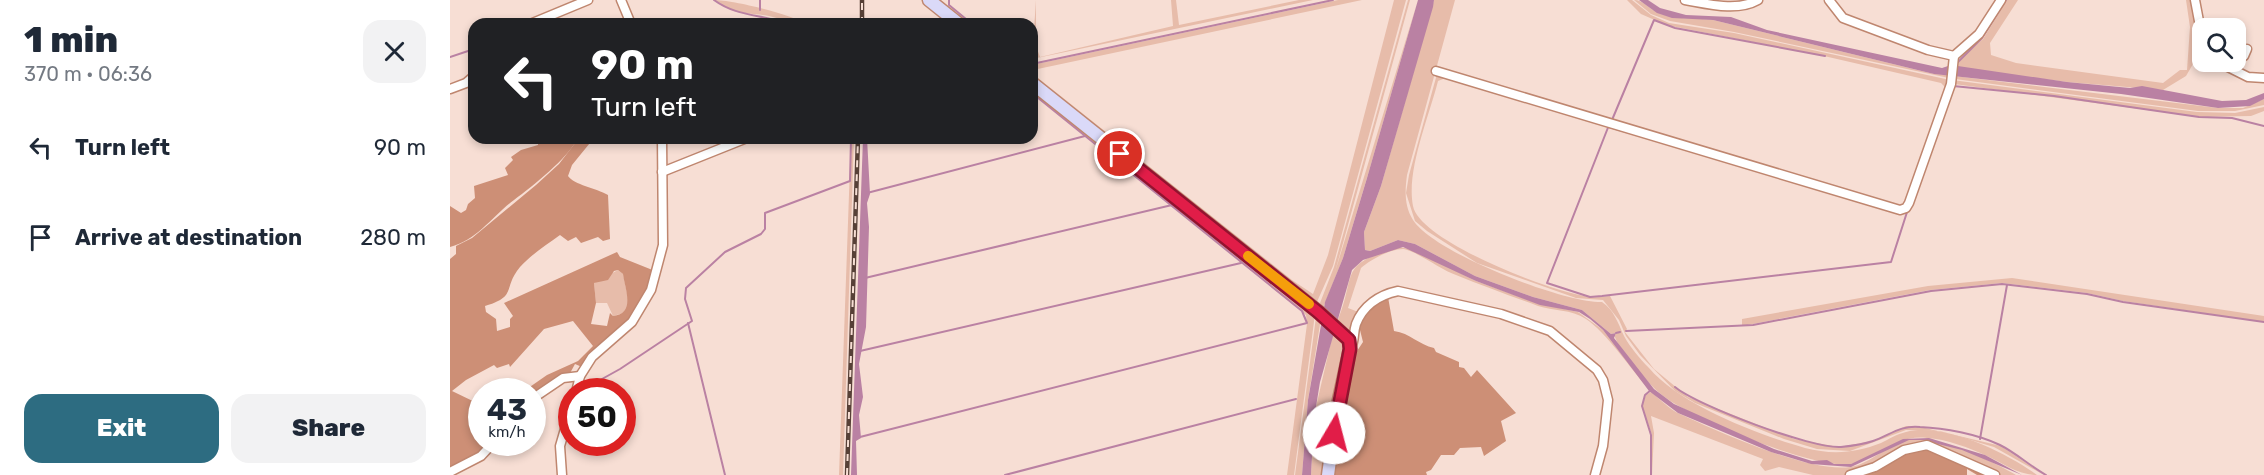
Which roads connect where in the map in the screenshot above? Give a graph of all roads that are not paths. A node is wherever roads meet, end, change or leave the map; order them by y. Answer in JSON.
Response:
{"nodes":[{"id":1,"x":588,"y":0,"type":"edge"},
{"id":2,"x":621,"y":0,"type":"edge"},
{"id":3,"x":929,"y":0,"type":"edge"},
{"id":4,"x":1685,"y":0,"type":"edge"},
{"id":5,"x":1758,"y":0,"type":"edge"},
{"id":6,"x":1829,"y":0,"type":"edge"},
{"id":7,"x":2001,"y":0,"type":"edge"},
{"id":8,"x":2195,"y":0,"type":"edge"},
{"id":9,"x":544,"y":18,"type":"edge"},
{"id":10,"x":628,"y":18,"type":"edge"},
{"id":11,"x":952,"y":18,"type":"edge"},
{"id":12,"x":2198,"y":18,"type":"edge"},
{"id":13,"x":1953,"y":60,"type":"junction"},
{"id":14,"x":1436,"y":71,"type":"dead end"},
{"id":15,"x":2238,"y":72,"type":"edge"},
{"id":16,"x":2264,"y":78,"type":"edge"},
{"id":17,"x":468,"y":79,"type":"edge"},
{"id":18,"x":1038,"y":88,"type":"edge"},
{"id":19,"x":450,"y":89,"type":"edge"},
{"id":20,"x":662,"y":144,"type":"edge"},
{"id":21,"x":732,"y":144,"type":"edge"},
{"id":22,"x":662,"y":172,"type":"junction"},
{"id":23,"x":1350,"y":349,"type":"junction"},
{"id":24,"x":580,"y":376,"type":"joint"},
{"id":25,"x":546,"y":390,"type":"edge"},
{"id":26,"x":481,"y":456,"type":"edge"},
{"id":27,"x":561,"y":456,"type":"edge"},
{"id":28,"x":450,"y":472,"type":"edge"},
{"id":29,"x":562,"y":475,"type":"edge"},
{"id":30,"x":1328,"y":475,"type":"edge"},
{"id":31,"x":1595,"y":475,"type":"edge"},
{"id":32,"x":1850,"y":475,"type":"edge"},
{"id":33,"x":1995,"y":475,"type":"edge"}],
"edges":[{"from":1,"to":9,"type":"street"},
{"from":2,"to":10,"type":"street"},
{"from":3,"to":11,"type":"main road"},
{"from":4,"to":5,"type":"street"},
{"from":6,"to":13,"type":"street"},
{"from":7,"to":13,"type":"street"},
{"from":8,"to":12,"type":"street"},
{"from":13,"to":14,"type":"street"},
{"from":15,"to":16,"type":"street"},
{"from":17,"to":19,"type":"street"},
{"from":18,"to":23,"type":"main road"},
{"from":20,"to":22,"type":"street"},
{"from":21,"to":22,"type":"street"},
{"from":22,"to":24,"type":"street"},
{"from":23,"to":30,"type":"main road"},
{"from":23,"to":31,"type":"street"},
{"from":24,"to":25,"type":"street"},
{"from":26,"to":28,"type":"street"},
{"from":27,"to":29,"type":"street"},
{"from":32,"to":33,"type":"street"}]}
